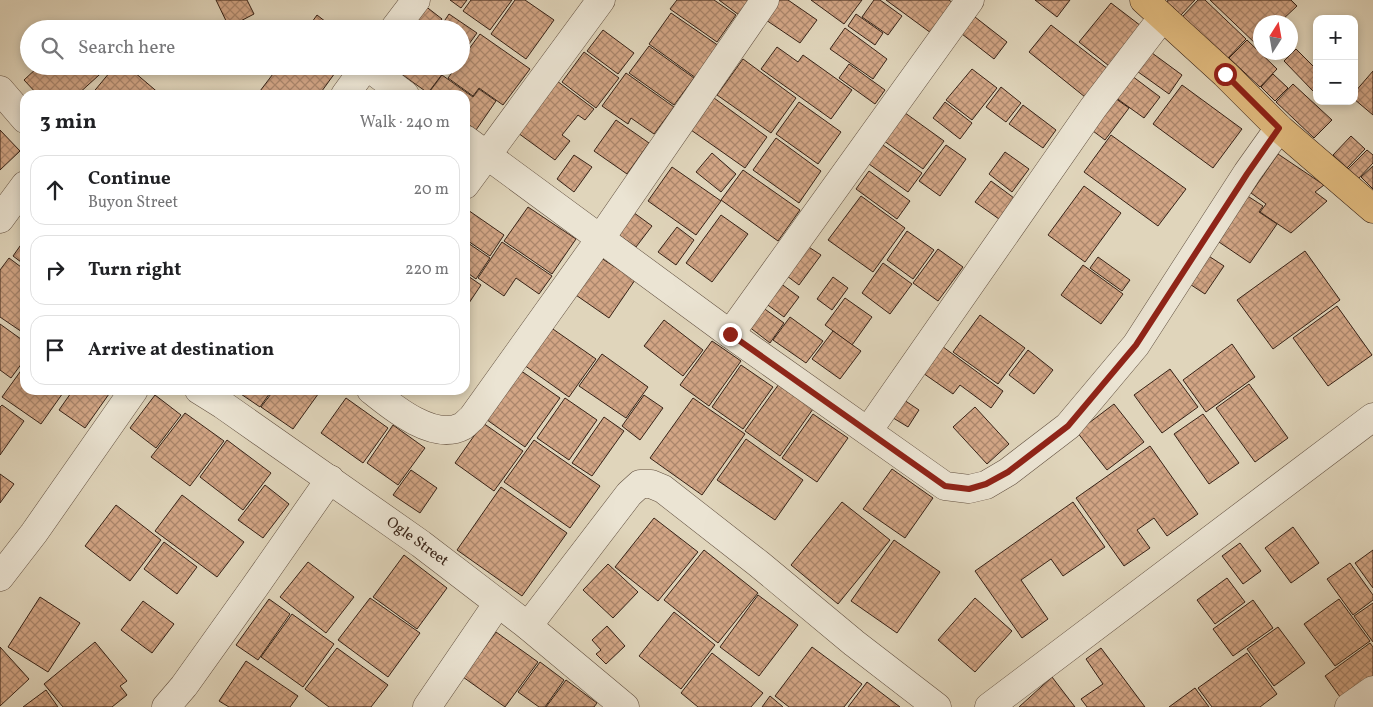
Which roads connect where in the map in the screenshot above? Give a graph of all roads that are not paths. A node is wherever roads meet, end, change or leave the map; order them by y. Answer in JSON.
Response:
{"nodes":[{"id":1,"x":416,"y":0,"type":"edge"},
{"id":2,"x":601,"y":0,"type":"edge"},
{"id":3,"x":765,"y":0,"type":"edge"},
{"id":4,"x":970,"y":0,"type":"edge"},
{"id":5,"x":1153,"y":9,"type":"edge"},
{"id":6,"x":401,"y":20,"type":"edge"},
{"id":7,"x":359,"y":75,"type":"edge"},
{"id":8,"x":378,"y":75,"type":"edge"},
{"id":9,"x":0,"y":90,"type":"edge"},
{"id":10,"x":349,"y":90,"type":"edge"},
{"id":11,"x":398,"y":90,"type":"edge"},
{"id":12,"x":20,"y":113,"type":"edge"},
{"id":13,"x":1279,"y":128,"type":"junction"},
{"id":14,"x":470,"y":143,"type":"edge"},
{"id":15,"x":487,"y":155,"type":"junction"},
{"id":16,"x":470,"y":178,"type":"edge"},
{"id":17,"x":20,"y":192,"type":"edge"},
{"id":18,"x":1373,"y":210,"type":"edge"},
{"id":19,"x":0,"y":219,"type":"edge"},
{"id":20,"x":600,"y":239,"type":"junction"},
{"id":21,"x":730,"y":334,"type":"junction"},
{"id":22,"x":131,"y":395,"type":"edge"},
{"id":23,"x":207,"y":395,"type":"edge"},
{"id":24,"x":378,"y":395,"type":"edge"},
{"id":25,"x":1373,"y":417,"type":"edge"},
{"id":26,"x":868,"y":431,"type":"junction"},
{"id":27,"x":330,"y":479,"type":"junction"},
{"id":28,"x":0,"y":577,"type":"edge"},
{"id":29,"x":498,"y":603,"type":"junction"},
{"id":30,"x":528,"y":626,"type":"junction"},
{"id":31,"x":1373,"y":690,"type":"edge"},
{"id":32,"x":166,"y":707,"type":"edge"},
{"id":33,"x":427,"y":707,"type":"edge"},
{"id":34,"x":625,"y":707,"type":"edge"},
{"id":35,"x":937,"y":707,"type":"edge"},
{"id":36,"x":990,"y":707,"type":"edge"},
{"id":37,"x":1349,"y":707,"type":"edge"}],
"edges":[{"from":1,"to":6,"type":"street"},
{"from":2,"to":15,"type":"street"},
{"from":3,"to":20,"type":"street"},
{"from":4,"to":21,"type":"street"},
{"from":5,"to":13,"type":"main road"},
{"from":5,"to":26,"type":"street"},
{"from":7,"to":10,"type":"street"},
{"from":8,"to":11,"type":"street"},
{"from":9,"to":12,"type":"street"},
{"from":13,"to":18,"type":"main road"},
{"from":13,"to":26,"type":"street"},
{"from":14,"to":15,"type":"street"},
{"from":15,"to":16,"type":"street"},
{"from":15,"to":20,"type":"street"},
{"from":17,"to":19,"type":"street"},
{"from":20,"to":21,"type":"street"},
{"from":20,"to":24,"type":"street"},
{"from":21,"to":26,"type":"street"},
{"from":22,"to":28,"type":"street"},
{"from":23,"to":27,"type":"street","name":"Ogle Street"},
{"from":25,"to":36,"type":"street"},
{"from":27,"to":29,"type":"street","name":"Ogle Street"},
{"from":27,"to":32,"type":"street"},
{"from":29,"to":30,"type":"street","name":"Ogle Street"},
{"from":29,"to":33,"type":"street"},
{"from":30,"to":34,"type":"street","name":"Ogle Street"},
{"from":30,"to":35,"type":"street"},
{"from":31,"to":37,"type":"street"}]}
